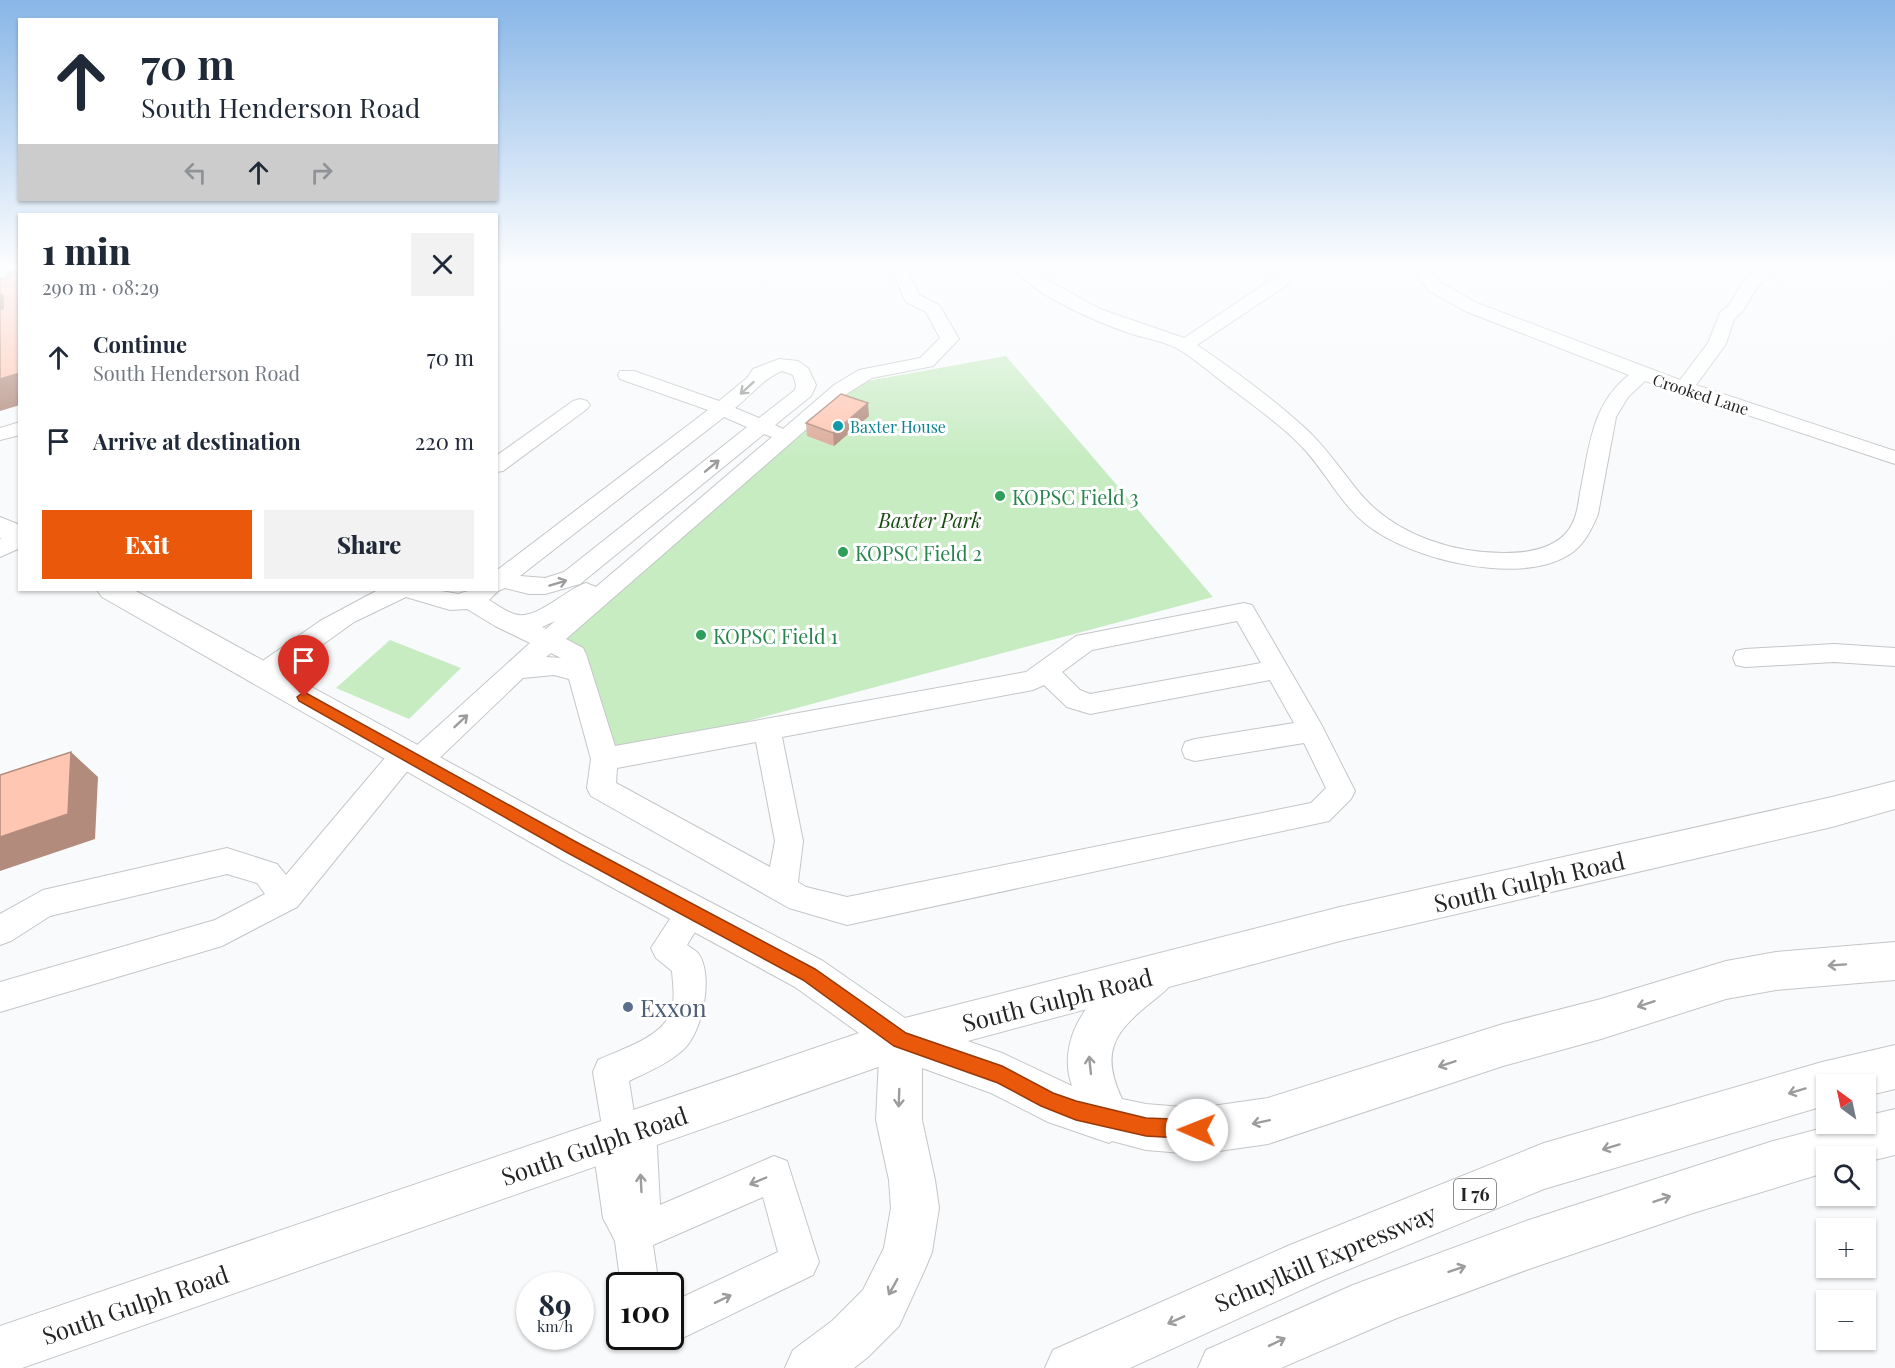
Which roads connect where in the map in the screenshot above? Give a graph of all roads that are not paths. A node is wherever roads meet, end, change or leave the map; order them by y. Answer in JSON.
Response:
{"nodes":[{"id":1,"x":946,"y":331,"type":"edge"},
{"id":2,"x":1143,"y":331,"type":"edge"},
{"id":3,"x":1206,"y":331,"type":"edge"},
{"id":4,"x":1532,"y":331,"type":"edge"},
{"id":5,"x":1721,"y":331,"type":"edge"},
{"id":6,"x":1185,"y":345,"type":"junction"},
{"id":7,"x":1643,"y":374,"type":"junction"},
{"id":8,"x":627,"y":375,"type":"dead end"},
{"id":9,"x":1685,"y":387,"type":"junction"},
{"id":10,"x":580,"y":405,"type":"dead end"},
{"id":11,"x":723,"y":409,"type":"junction"},
{"id":12,"x":760,"y":426,"type":"junction"},
{"id":13,"x":18,"y":429,"type":"edge"},
{"id":14,"x":0,"y":434,"type":"edge"},
{"id":15,"x":786,"y":437,"type":"junction"},
{"id":16,"x":1894,"y":453,"type":"edge"},
{"id":17,"x":498,"y":465,"type":"edge"},
{"id":18,"x":630,"y":572,"type":"junction"},
{"id":19,"x":498,"y":581,"type":"edge"},
{"id":20,"x":498,"y":588,"type":"edge"},
{"id":21,"x":114,"y":591,"type":"edge"},
{"id":22,"x":397,"y":591,"type":"edge"},
{"id":23,"x":415,"y":591,"type":"edge"},
{"id":24,"x":483,"y":591,"type":"edge"},
{"id":25,"x":491,"y":591,"type":"edge"},
{"id":26,"x":515,"y":624,"type":"junction"},
{"id":27,"x":550,"y":641,"type":"junction"},
{"id":28,"x":1895,"y":657,"type":"edge"},
{"id":29,"x":1744,"y":658,"type":"dead end"},
{"id":30,"x":516,"y":669,"type":"junction"},
{"id":31,"x":1277,"y":669,"type":"junction"},
{"id":32,"x":1046,"y":671,"type":"junction"},
{"id":33,"x":578,"y":672,"type":"junction"},
{"id":34,"x":263,"y":674,"type":"junction"},
{"id":35,"x":768,"y":729,"type":"junction"},
{"id":36,"x":1312,"y":731,"type":"junction"},
{"id":37,"x":1195,"y":750,"type":"dead end"},
{"id":38,"x":412,"y":758,"type":"junction"},
{"id":39,"x":605,"y":759,"type":"junction"},
{"id":40,"x":1895,"y":795,"type":"edge"},
{"id":41,"x":782,"y":889,"type":"junction"},
{"id":42,"x":286,"y":898,"type":"junction"},
{"id":43,"x":692,"y":912,"type":"junction"},
{"id":44,"x":0,"y":931,"type":"edge"},
{"id":45,"x":1895,"y":961,"type":"edge"},
{"id":46,"x":1156,"y":974,"type":"junction"},
{"id":47,"x":0,"y":997,"type":"edge"},
{"id":48,"x":901,"y":1040,"type":"junction"},
{"id":49,"x":1895,"y":1067,"type":"edge"},
{"id":50,"x":1109,"y":1120,"type":"junction"},
{"id":51,"x":1895,"y":1132,"type":"edge"},
{"id":52,"x":623,"y":1135,"type":"junction"},
{"id":53,"x":633,"y":1235,"type":"junction"},
{"id":54,"x":638,"y":1272,"type":"edge"},
{"id":55,"x":684,"y":1317,"type":"edge"},
{"id":56,"x":0,"y":1351,"type":"edge"},
{"id":57,"x":811,"y":1368,"type":"edge"},
{"id":58,"x":1071,"y":1368,"type":"edge"},
{"id":59,"x":1224,"y":1368,"type":"edge"}],
"edges":[{"from":1,"to":15,"type":"street"},
{"from":2,"to":6,"type":"street"},
{"from":3,"to":6,"type":"street"},
{"from":4,"to":7,"type":"street","name":"Crooked Lane"},
{"from":5,"to":9,"type":"street"},
{"from":6,"to":7,"type":"street"},
{"from":7,"to":9,"type":"street","name":"Crooked Lane"},
{"from":8,"to":11,"type":"street"},
{"from":9,"to":16,"type":"street","name":"Crooked Lane"},
{"from":10,"to":17,"type":"street"},
{"from":11,"to":12,"type":"street"},
{"from":12,"to":11,"type":"street","one_way":true},
{"from":11,"to":19,"type":"street"},
{"from":12,"to":15,"type":"street"},
{"from":20,"to":12,"type":"street","one_way":true},
{"from":13,"to":14,"type":"street"},
{"from":15,"to":18,"type":"street"},
{"from":18,"to":26,"type":"street"},
{"from":18,"to":27,"type":"street"},
{"from":21,"to":34,"type":"main road"},
{"from":22,"to":34,"type":"street"},
{"from":23,"to":24,"type":"street"},
{"from":25,"to":26,"type":"street"},
{"from":26,"to":27,"type":"street"},
{"from":27,"to":30,"type":"street"},
{"from":27,"to":33,"type":"street"},
{"from":28,"to":29,"type":"street"},
{"from":30,"to":33,"type":"street"},
{"from":38,"to":30,"type":"street","one_way":true},
{"from":31,"to":32,"type":"street"},
{"from":31,"to":32,"type":"street"},
{"from":31,"to":36,"type":"street"},
{"from":32,"to":35,"type":"street"},
{"from":33,"to":39,"type":"street"},
{"from":34,"to":38,"type":"main road"},
{"from":35,"to":39,"type":"street"},
{"from":35,"to":41,"type":"street"},
{"from":36,"to":37,"type":"street"},
{"from":36,"to":41,"type":"street"},
{"from":38,"to":42,"type":"street"},
{"from":38,"to":43,"type":"main road"},
{"from":39,"to":41,"type":"street"},
{"from":40,"to":46,"type":"main road","name":"South Gulph Road"},
{"from":42,"to":44,"type":"street"},
{"from":42,"to":47,"type":"street"},
{"from":43,"to":48,"type":"main road"},
{"from":43,"to":52,"type":"street"},
{"from":45,"to":50,"type":"highway","one_way":true},
{"from":46,"to":48,"type":"main road","name":"South Gulph Road"},
{"from":50,"to":46,"type":"highway","one_way":true},
{"from":48,"to":50,"type":"highway"},
{"from":48,"to":52,"type":"main road","name":"South Gulph Road"},
{"from":48,"to":57,"type":"highway","one_way":true},
{"from":49,"to":58,"type":"highway","name":"Schuylkill Expressway","number":"I 76","one_way":true},
{"from":59,"to":51,"type":"highway","one_way":true},
{"from":52,"to":53,"type":"street"},
{"from":52,"to":56,"type":"main road","name":"South Gulph Road"},
{"from":53,"to":54,"type":"street"},
{"from":55,"to":53,"type":"street","one_way":true}]}
